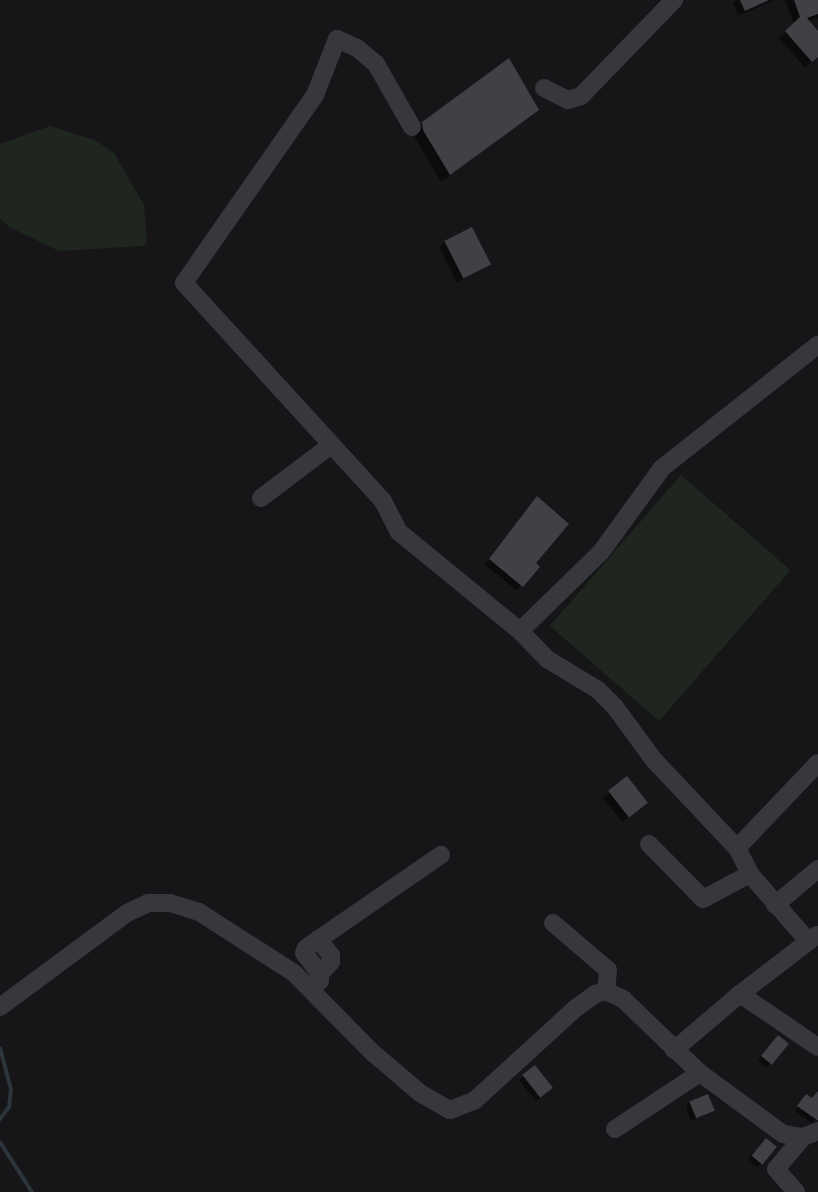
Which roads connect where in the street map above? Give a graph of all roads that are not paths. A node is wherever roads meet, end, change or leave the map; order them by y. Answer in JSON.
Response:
{"nodes":[{"id":1,"x":674,"y":0,"type":"edge"},
{"id":2,"x":544,"y":88,"type":"dead end"},
{"id":3,"x":412,"y":127,"type":"dead end"},
{"id":4,"x":818,"y":345,"type":"edge"},
{"id":5,"x":330,"y":445,"type":"junction"},
{"id":6,"x":261,"y":498,"type":"dead end"},
{"id":7,"x":520,"y":631,"type":"junction"},
{"id":8,"x":816,"y":769,"type":"edge"},
{"id":9,"x":649,"y":844,"type":"dead end"},
{"id":10,"x":737,"y":848,"type":"junction"},
{"id":11,"x":441,"y":855,"type":"dead end"},
{"id":12,"x":818,"y":869,"type":"edge"},
{"id":13,"x":750,"y":874,"type":"junction"},
{"id":14,"x":775,"y":905,"type":"junction"},
{"id":15,"x":553,"y":923,"type":"dead end"},
{"id":16,"x":813,"y":938,"type":"edge"},
{"id":17,"x":316,"y":981,"type":"junction"},
{"id":18,"x":606,"y":991,"type":"junction"},
{"id":19,"x":740,"y":994,"type":"junction"},
{"id":20,"x":1,"y":1006,"type":"edge"},
{"id":21,"x":818,"y":1047,"type":"edge"},
{"id":22,"x":674,"y":1050,"type":"junction"},
{"id":23,"x":700,"y":1073,"type":"junction"},
{"id":24,"x":615,"y":1129,"type":"dead end"},
{"id":25,"x":810,"y":1134,"type":"edge"},
{"id":26,"x":796,"y":1192,"type":"edge"}],
"edges":[{"from":1,"to":2,"type":"street"},
{"from":3,"to":5,"type":"street"},
{"from":4,"to":7,"type":"street"},
{"from":5,"to":6,"type":"street"},
{"from":5,"to":7,"type":"street"},
{"from":7,"to":10,"type":"street"},
{"from":8,"to":10,"type":"street"},
{"from":9,"to":13,"type":"street"},
{"from":10,"to":13,"type":"street"},
{"from":11,"to":17,"type":"street"},
{"from":12,"to":14,"type":"street"},
{"from":13,"to":14,"type":"street"},
{"from":14,"to":16,"type":"street"},
{"from":15,"to":18,"type":"street"},
{"from":16,"to":19,"type":"street"},
{"from":17,"to":18,"type":"street"},
{"from":17,"to":20,"type":"street"},
{"from":18,"to":22,"type":"street"},
{"from":19,"to":21,"type":"street"},
{"from":19,"to":22,"type":"street"},
{"from":22,"to":23,"type":"street"},
{"from":23,"to":24,"type":"street"},
{"from":23,"to":25,"type":"street"},
{"from":25,"to":26,"type":"street"}]}
